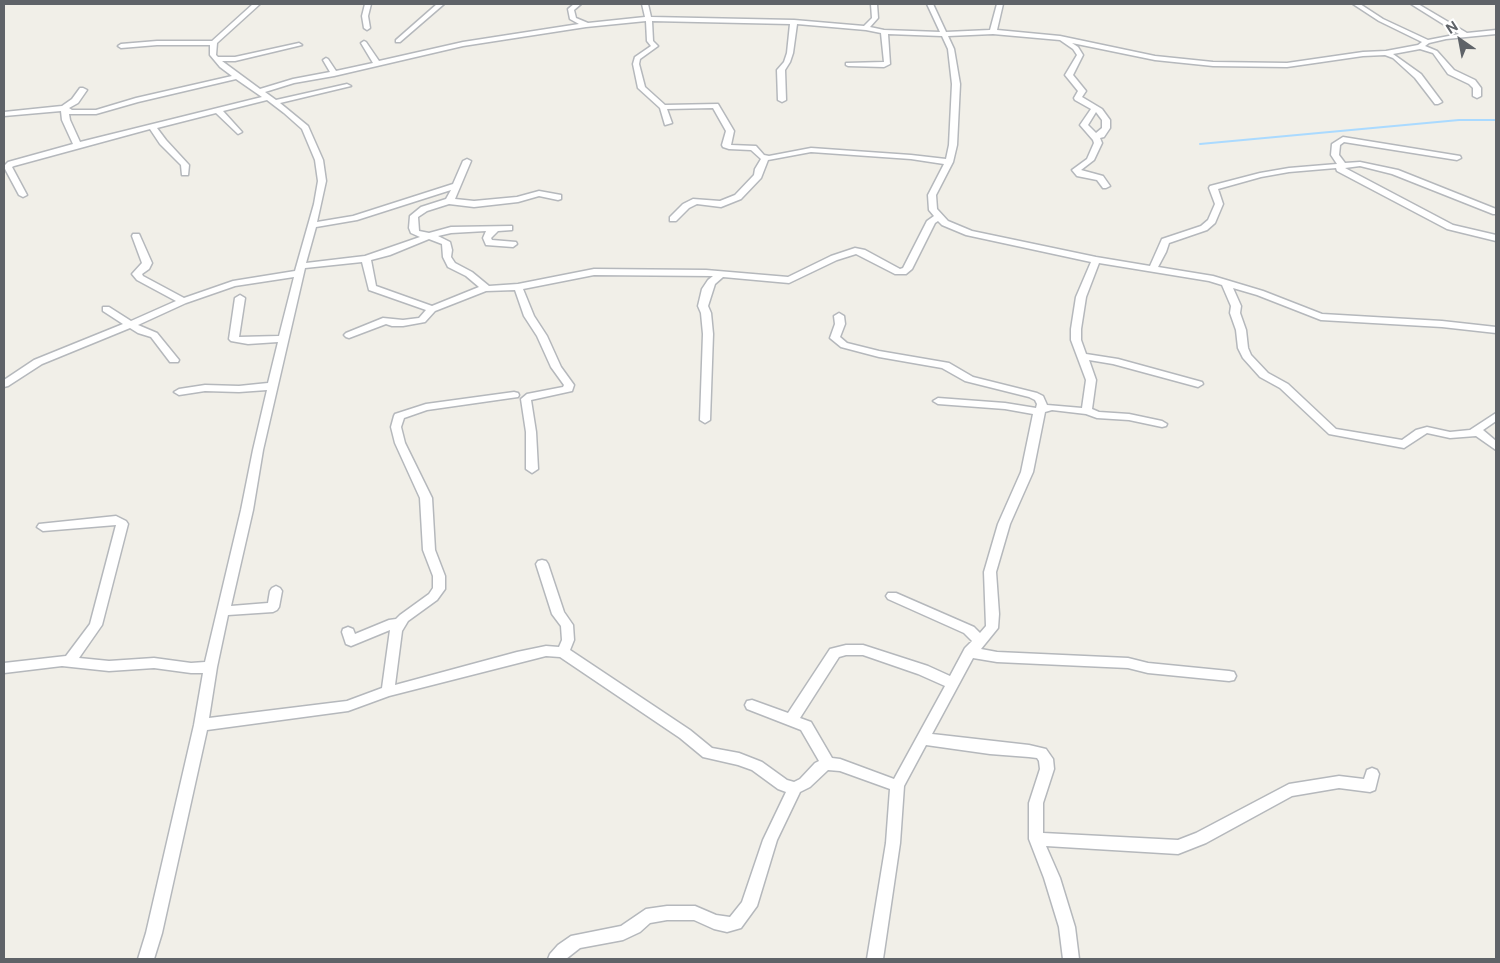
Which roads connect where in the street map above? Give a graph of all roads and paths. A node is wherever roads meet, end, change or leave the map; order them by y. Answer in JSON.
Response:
{"nodes":[{"id":1,"x":257,"y":4,"type":"edge"},
{"id":2,"x":368,"y":4,"type":"edge"},
{"id":3,"x":441,"y":4,"type":"edge"},
{"id":4,"x":578,"y":4,"type":"edge"},
{"id":5,"x":646,"y":4,"type":"edge"},
{"id":6,"x":874,"y":4,"type":"edge"},
{"id":7,"x":930,"y":4,"type":"edge"},
{"id":8,"x":1000,"y":4,"type":"edge"},
{"id":9,"x":1356,"y":4,"type":"edge"},
{"id":10,"x":1414,"y":4,"type":"edge"},
{"id":11,"x":649,"y":19,"type":"junction"},
{"id":12,"x":794,"y":22,"type":"junction"},
{"id":13,"x":586,"y":25,"type":"junction"},
{"id":14,"x":367,"y":28,"type":"dead end"},
{"id":15,"x":866,"y":28,"type":"junction"},
{"id":16,"x":884,"y":32,"type":"junction"},
{"id":17,"x":993,"y":32,"type":"junction"},
{"id":18,"x":1496,"y":32,"type":"edge"},
{"id":19,"x":943,"y":34,"type":"junction"},
{"id":20,"x":1466,"y":35,"type":"junction"},
{"id":21,"x":1060,"y":38,"type":"junction"},
{"id":22,"x":398,"y":41,"type":"dead end"},
{"id":23,"x":1428,"y":42,"type":"junction"},
{"id":24,"x":214,"y":43,"type":"junction"},
{"id":25,"x":364,"y":43,"type":"dead end"},
{"id":26,"x":299,"y":44,"type":"dead end"},
{"id":27,"x":121,"y":46,"type":"dead end"},
{"id":28,"x":1420,"y":47,"type":"junction"},
{"id":29,"x":1386,"y":53,"type":"junction"},
{"id":30,"x":216,"y":59,"type":"junction"},
{"id":31,"x":326,"y":60,"type":"dead end"},
{"id":32,"x":377,"y":64,"type":"junction"},
{"id":33,"x":848,"y":64,"type":"dead end"},
{"id":34,"x":334,"y":74,"type":"junction"},
{"id":35,"x":237,"y":77,"type":"junction"},
{"id":36,"x":347,"y":86,"type":"dead end"},
{"id":37,"x":83,"y":90,"type":"dead end"},
{"id":38,"x":1477,"y":96,"type":"dead end"},
{"id":39,"x":267,"y":97,"type":"junction"},
{"id":40,"x":782,"y":100,"type":"dead end"},
{"id":41,"x":1438,"y":102,"type":"dead end"},
{"id":42,"x":663,"y":107,"type":"junction"},
{"id":43,"x":64,"y":108,"type":"junction"},
{"id":44,"x":1095,"y":108,"type":"junction"},
{"id":45,"x":218,"y":111,"type":"junction"},
{"id":46,"x":4,"y":114,"type":"edge"},
{"id":47,"x":668,"y":123,"type":"dead end"},
{"id":48,"x":152,"y":126,"type":"junction"},
{"id":49,"x":238,"y":132,"type":"dead end"},
{"id":50,"x":1095,"y":136,"type":"junction"},
{"id":51,"x":77,"y":142,"type":"junction"},
{"id":52,"x":766,"y":157,"type":"junction"},
{"id":53,"x":1457,"y":158,"type":"dead end"},
{"id":54,"x":467,"y":161,"type":"dead end"},
{"id":55,"x":949,"y":162,"type":"junction"},
{"id":56,"x":1343,"y":166,"type":"junction"},
{"id":57,"x":185,"y":173,"type":"dead end"},
{"id":58,"x":455,"y":186,"type":"junction"},
{"id":59,"x":1106,"y":186,"type":"dead end"},
{"id":60,"x":23,"y":195,"type":"dead end"},
{"id":61,"x":558,"y":197,"type":"dead end"},
{"id":62,"x":448,"y":201,"type":"junction"},
{"id":63,"x":1496,"y":212,"type":"edge"},
{"id":64,"x":939,"y":217,"type":"junction"},
{"id":65,"x":673,"y":219,"type":"dead end"},
{"id":66,"x":312,"y":225,"type":"junction"},
{"id":67,"x":509,"y":228,"type":"dead end"},
{"id":68,"x":495,"y":229,"type":"junction"},
{"id":69,"x":136,"y":236,"type":"dead end"},
{"id":70,"x":429,"y":236,"type":"junction"},
{"id":71,"x":1496,"y":238,"type":"edge"},
{"id":72,"x":513,"y":244,"type":"dead end"},
{"id":73,"x":366,"y":259,"type":"junction"},
{"id":74,"x":1096,"y":260,"type":"junction"},
{"id":75,"x":300,"y":269,"type":"junction"},
{"id":76,"x":1152,"y":270,"type":"junction"},
{"id":77,"x":720,"y":276,"type":"junction"},
{"id":78,"x":1226,"y":282,"type":"junction"},
{"id":79,"x":518,"y":287,"type":"junction"},
{"id":80,"x":486,"y":288,"type":"junction"},
{"id":81,"x":240,"y":298,"type":"dead end"},
{"id":82,"x":182,"y":301,"type":"junction"},
{"id":83,"x":106,"y":309,"type":"dead end"},
{"id":84,"x":432,"y":309,"type":"junction"},
{"id":85,"x":840,"y":316,"type":"dead end"},
{"id":86,"x":130,"y":325,"type":"junction"},
{"id":87,"x":1496,"y":330,"type":"edge"},
{"id":88,"x":349,"y":335,"type":"dead end"},
{"id":89,"x":284,"y":339,"type":"junction"},
{"id":90,"x":1082,"y":356,"type":"junction"},
{"id":91,"x":174,"y":360,"type":"dead end"},
{"id":92,"x":4,"y":384,"type":"edge"},
{"id":93,"x":1198,"y":384,"type":"dead end"},
{"id":94,"x":273,"y":386,"type":"junction"},
{"id":95,"x":179,"y":392,"type":"dead end"},
{"id":96,"x":514,"y":395,"type":"dead end"},
{"id":97,"x":938,"y":401,"type":"dead end"},
{"id":98,"x":1088,"y":410,"type":"junction"},
{"id":99,"x":1040,"y":411,"type":"junction"},
{"id":100,"x":1496,"y":416,"type":"edge"},
{"id":101,"x":705,"y":420,"type":"dead end"},
{"id":102,"x":1162,"y":424,"type":"dead end"},
{"id":103,"x":1476,"y":430,"type":"junction"},
{"id":104,"x":1496,"y":446,"type":"edge"},
{"id":105,"x":532,"y":469,"type":"dead end"},
{"id":106,"x":43,"y":527,"type":"dead end"},
{"id":107,"x":542,"y":564,"type":"dead end"},
{"id":108,"x":276,"y":591,"type":"dead end"},
{"id":109,"x":892,"y":596,"type":"dead end"},
{"id":110,"x":224,"y":611,"type":"junction"},
{"id":111,"x":399,"y":626,"type":"junction"},
{"id":112,"x":348,"y":632,"type":"dead end"},
{"id":113,"x":980,"y":641,"type":"junction"},
{"id":114,"x":563,"y":652,"type":"junction"},
{"id":115,"x":970,"y":652,"type":"junction"},
{"id":116,"x":69,"y":662,"type":"junction"},
{"id":117,"x":210,"y":667,"type":"junction"},
{"id":118,"x":4,"y":668,"type":"edge"},
{"id":119,"x":1229,"y":676,"type":"dead end"},
{"id":120,"x":952,"y":683,"type":"junction"},
{"id":121,"x":388,"y":690,"type":"junction"},
{"id":122,"x":752,"y":705,"type":"dead end"},
{"id":123,"x":792,"y":719,"type":"junction"},
{"id":124,"x":202,"y":725,"type":"junction"},
{"id":125,"x":924,"y":739,"type":"junction"},
{"id":126,"x":828,"y":764,"type":"junction"},
{"id":127,"x":1372,"y":774,"type":"dead end"},
{"id":128,"x":897,"y":786,"type":"junction"},
{"id":129,"x":796,"y":788,"type":"junction"},
{"id":130,"x":1036,"y":839,"type":"junction"},
{"id":131,"x":146,"y":959,"type":"edge"},
{"id":132,"x":556,"y":959,"type":"edge"},
{"id":133,"x":875,"y":959,"type":"edge"},
{"id":134,"x":1072,"y":959,"type":"edge"}],
"edges":[{"from":1,"to":24,"type":"street"},
{"from":2,"to":14,"type":"street"},
{"from":3,"to":22,"type":"street"},
{"from":4,"to":13,"type":"street"},
{"from":5,"to":11,"type":"street"},
{"from":6,"to":15,"type":"street"},
{"from":7,"to":19,"type":"street"},
{"from":8,"to":17,"type":"street"},
{"from":9,"to":23,"type":"street"},
{"from":10,"to":20,"type":"street"},
{"from":11,"to":12,"type":"street"},
{"from":11,"to":13,"type":"street"},
{"from":11,"to":42,"type":"street"},
{"from":12,"to":15,"type":"street"},
{"from":12,"to":40,"type":"street"},
{"from":13,"to":32,"type":"street"},
{"from":15,"to":16,"type":"street"},
{"from":16,"to":19,"type":"street"},
{"from":16,"to":33,"type":"street"},
{"from":17,"to":19,"type":"street"},
{"from":17,"to":21,"type":"street"},
{"from":18,"to":20,"type":"street"},
{"from":19,"to":55,"type":"street"},
{"from":20,"to":23,"type":"street"},
{"from":21,"to":29,"type":"street"},
{"from":21,"to":44,"type":"street"},
{"from":23,"to":28,"type":"street"},
{"from":24,"to":27,"type":"street"},
{"from":24,"to":30,"type":"street"},
{"from":25,"to":32,"type":"street"},
{"from":26,"to":30,"type":"street"},
{"from":28,"to":29,"type":"street"},
{"from":28,"to":38,"type":"street"},
{"from":29,"to":41,"type":"street"},
{"from":30,"to":35,"type":"street"},
{"from":31,"to":34,"type":"street"},
{"from":32,"to":34,"type":"street"},
{"from":34,"to":39,"type":"street"},
{"from":35,"to":39,"type":"street"},
{"from":35,"to":43,"type":"street"},
{"from":36,"to":39,"type":"street"},
{"from":37,"to":43,"type":"street"},
{"from":39,"to":45,"type":"street"},
{"from":39,"to":66,"type":"street"},
{"from":42,"to":47,"type":"street"},
{"from":42,"to":52,"type":"street"},
{"from":43,"to":46,"type":"street"},
{"from":43,"to":51,"type":"street"},
{"from":44,"to":50,"type":"street"},
{"from":44,"to":50,"type":"street"},
{"from":45,"to":48,"type":"street"},
{"from":45,"to":49,"type":"street"},
{"from":48,"to":51,"type":"street"},
{"from":48,"to":57,"type":"street"},
{"from":50,"to":59,"type":"street"},
{"from":51,"to":60,"type":"street"},
{"from":52,"to":55,"type":"street"},
{"from":52,"to":65,"type":"street"},
{"from":53,"to":56,"type":"street"},
{"from":54,"to":58,"type":"street"},
{"from":55,"to":64,"type":"street"},
{"from":56,"to":63,"type":"street"},
{"from":56,"to":71,"type":"street"},
{"from":56,"to":76,"type":"street"},
{"from":58,"to":62,"type":"street"},
{"from":58,"to":66,"type":"street"},
{"from":61,"to":62,"type":"street"},
{"from":62,"to":70,"type":"street"},
{"from":64,"to":74,"type":"street"},
{"from":64,"to":77,"type":"street"},
{"from":66,"to":75,"type":"street"},
{"from":67,"to":68,"type":"street"},
{"from":68,"to":70,"type":"street"},
{"from":68,"to":72,"type":"street"},
{"from":69,"to":82,"type":"street"},
{"from":70,"to":73,"type":"street"},
{"from":70,"to":80,"type":"street"},
{"from":73,"to":75,"type":"street"},
{"from":73,"to":84,"type":"street"},
{"from":74,"to":76,"type":"street"},
{"from":74,"to":90,"type":"street"},
{"from":75,"to":82,"type":"street"},
{"from":75,"to":89,"type":"street"},
{"from":76,"to":78,"type":"street"},
{"from":77,"to":79,"type":"street"},
{"from":77,"to":101,"type":"street"},
{"from":78,"to":87,"type":"street"},
{"from":78,"to":103,"type":"street"},
{"from":79,"to":80,"type":"street"},
{"from":79,"to":105,"type":"street"},
{"from":80,"to":84,"type":"street"},
{"from":81,"to":89,"type":"street"},
{"from":82,"to":86,"type":"street"},
{"from":83,"to":86,"type":"street"},
{"from":84,"to":88,"type":"street"},
{"from":85,"to":99,"type":"street"},
{"from":86,"to":91,"type":"street"},
{"from":86,"to":92,"type":"street"},
{"from":89,"to":94,"type":"street"},
{"from":90,"to":93,"type":"street"},
{"from":90,"to":98,"type":"street"},
{"from":94,"to":95,"type":"street"},
{"from":94,"to":110,"type":"street"},
{"from":96,"to":111,"type":"street"},
{"from":97,"to":99,"type":"street"},
{"from":98,"to":99,"type":"street"},
{"from":98,"to":102,"type":"street"},
{"from":99,"to":113,"type":"street"},
{"from":100,"to":103,"type":"street"},
{"from":103,"to":104,"type":"street"},
{"from":106,"to":116,"type":"street"},
{"from":107,"to":114,"type":"street"},
{"from":108,"to":110,"type":"street"},
{"from":109,"to":113,"type":"street"},
{"from":110,"to":117,"type":"street"},
{"from":111,"to":112,"type":"street"},
{"from":111,"to":121,"type":"street"},
{"from":113,"to":115,"type":"street"},
{"from":114,"to":121,"type":"street"},
{"from":114,"to":129,"type":"street"},
{"from":115,"to":119,"type":"street"},
{"from":115,"to":120,"type":"street"},
{"from":116,"to":117,"type":"street"},
{"from":116,"to":118,"type":"street"},
{"from":117,"to":124,"type":"street"},
{"from":120,"to":123,"type":"street"},
{"from":120,"to":125,"type":"street"},
{"from":121,"to":124,"type":"street"},
{"from":122,"to":123,"type":"street"},
{"from":123,"to":126,"type":"street"},
{"from":124,"to":131,"type":"street"},
{"from":125,"to":128,"type":"street"},
{"from":125,"to":130,"type":"street"},
{"from":126,"to":128,"type":"street"},
{"from":126,"to":129,"type":"street"},
{"from":127,"to":130,"type":"street"},
{"from":128,"to":133,"type":"street"},
{"from":129,"to":132,"type":"street"},
{"from":130,"to":134,"type":"street"}]}
